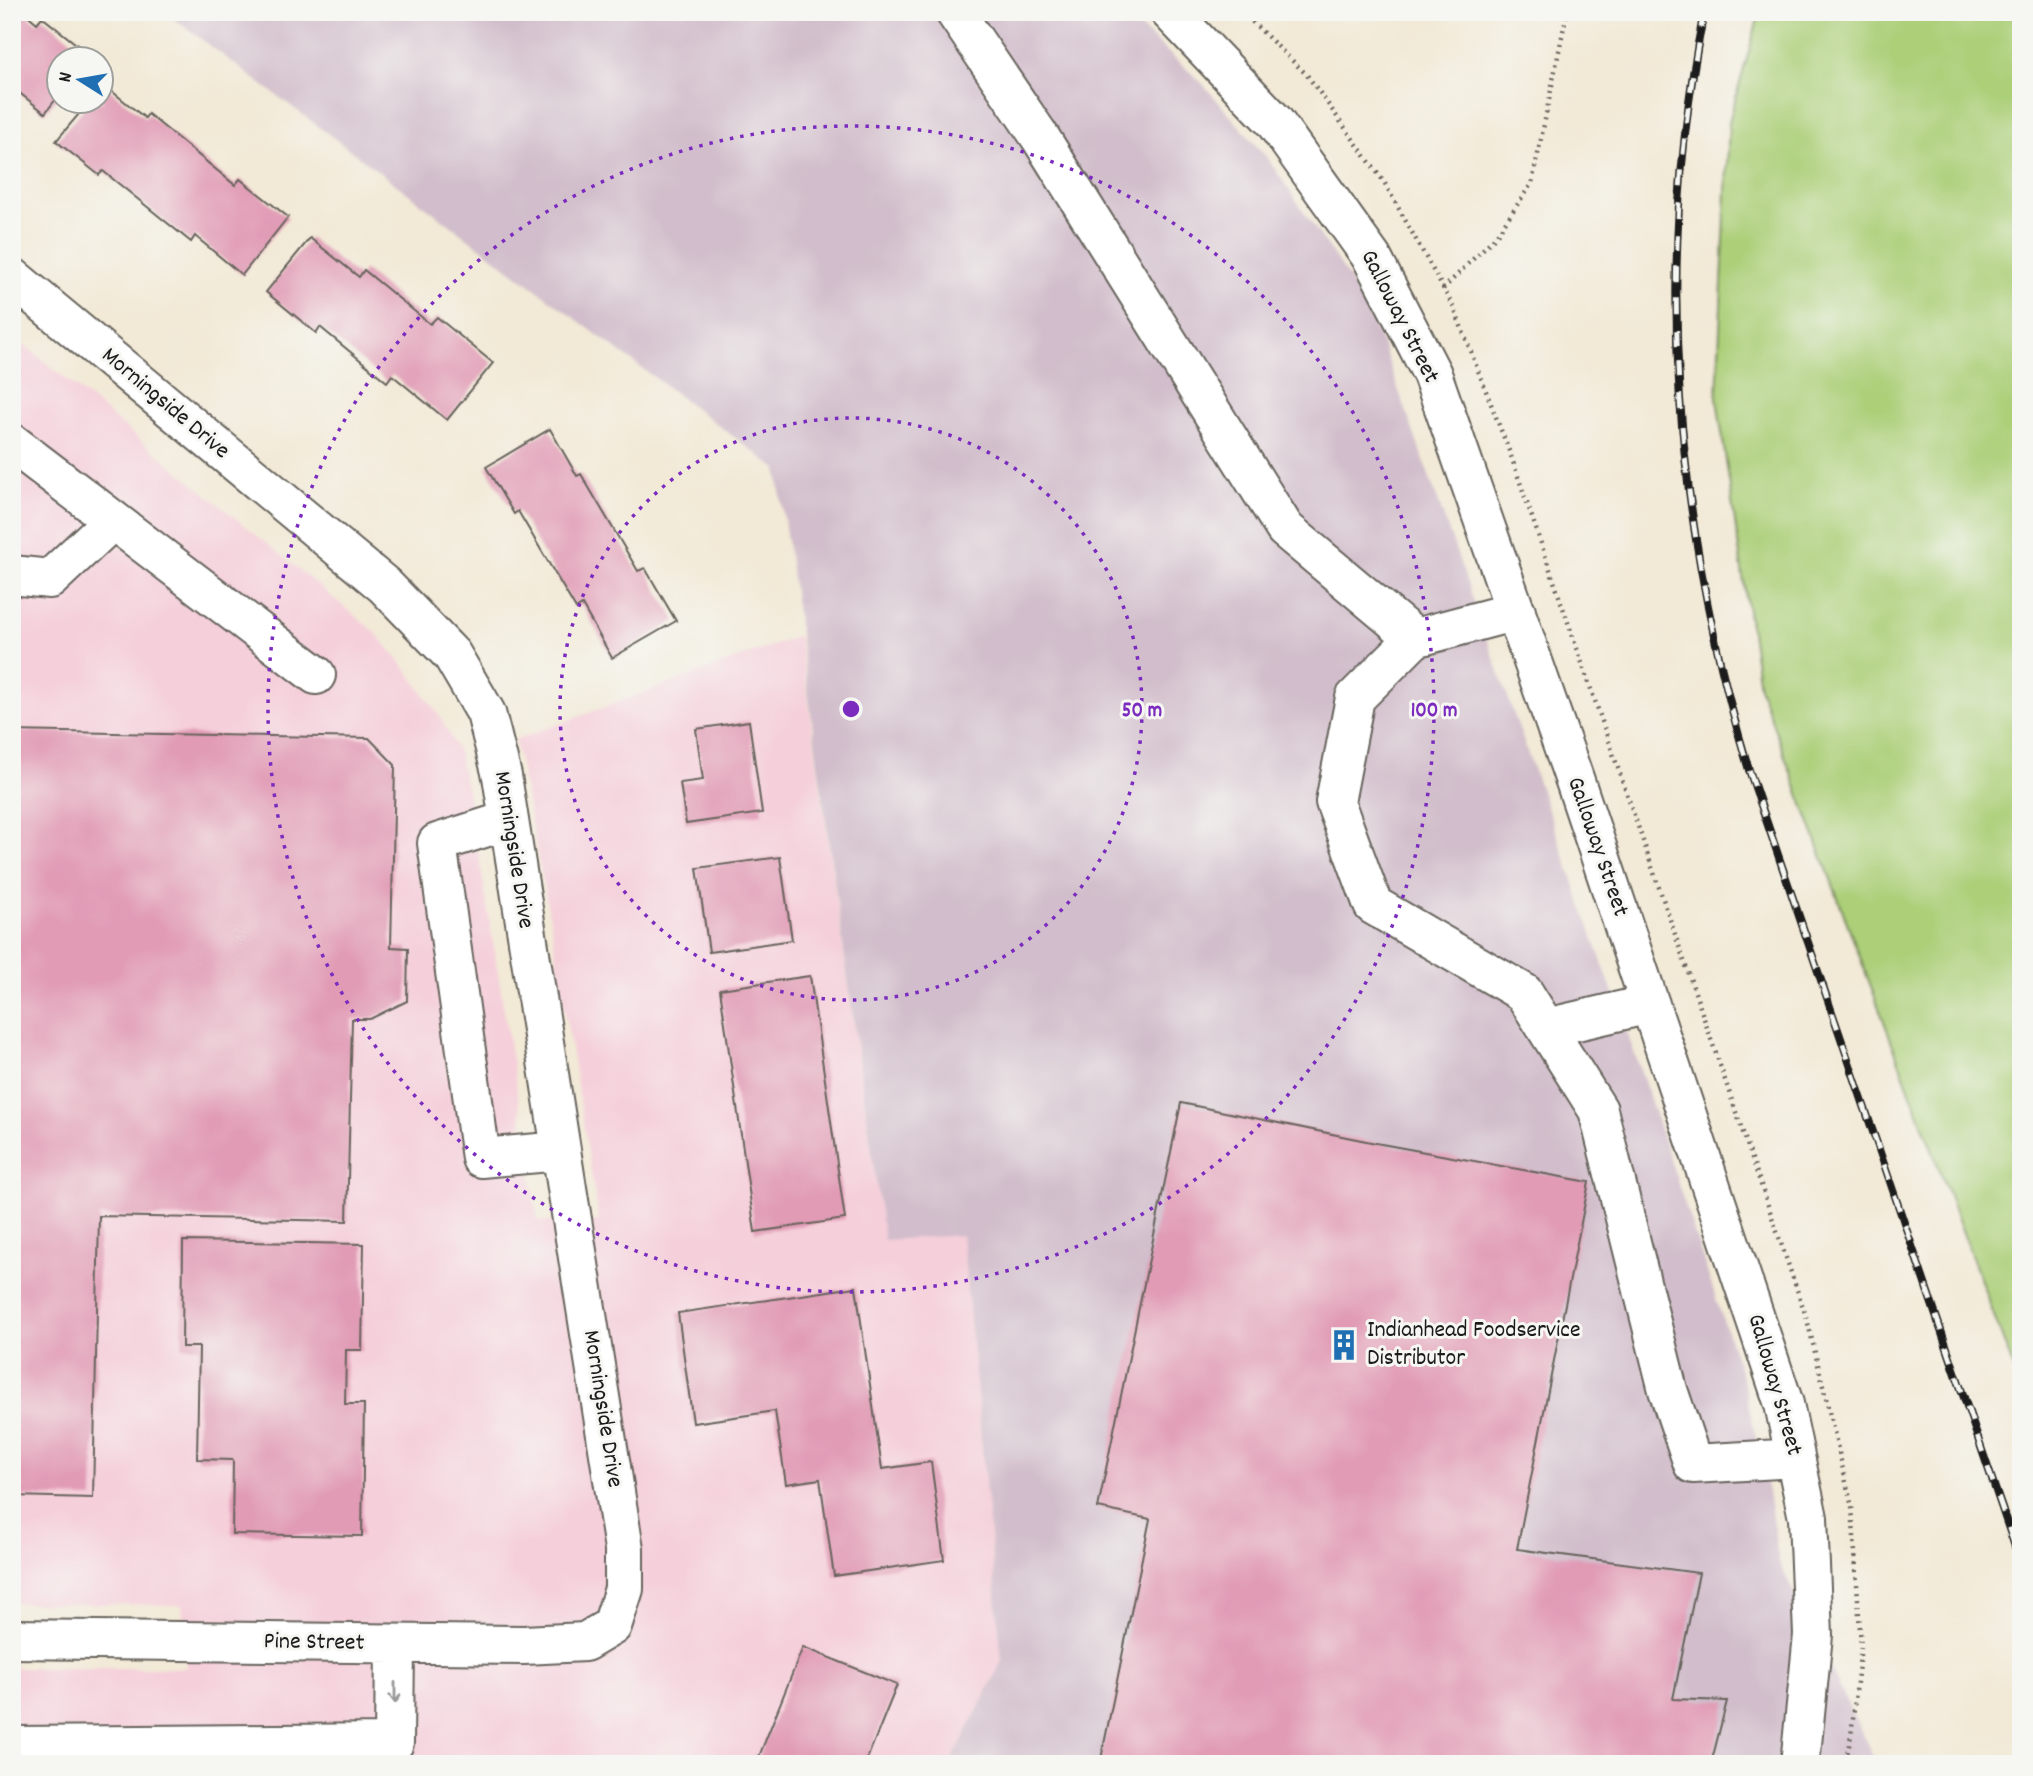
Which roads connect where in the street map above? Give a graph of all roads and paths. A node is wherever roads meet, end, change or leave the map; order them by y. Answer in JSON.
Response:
{"nodes":[{"id":1,"x":955,"y":12,"type":"edge"},
{"id":2,"x":1242,"y":12,"type":"edge"},
{"id":3,"x":1567,"y":12,"type":"edge"},
{"id":4,"x":1189,"y":19,"type":"edge"},
{"id":5,"x":12,"y":277,"type":"edge"},
{"id":6,"x":12,"y":443,"type":"edge"},
{"id":7,"x":113,"y":520,"type":"junction"},
{"id":8,"x":12,"y":575,"type":"edge"},
{"id":9,"x":1516,"y":611,"type":"junction"},
{"id":10,"x":1415,"y":638,"type":"junction"},
{"id":11,"x":316,"y":675,"type":"dead end"},
{"id":12,"x":509,"y":820,"type":"junction"},
{"id":13,"x":1650,"y":1004,"type":"junction"},
{"id":14,"x":1546,"y":1028,"type":"junction"},
{"id":15,"x":561,"y":1151,"type":"junction"},
{"id":16,"x":1795,"y":1458,"type":"junction"},
{"id":17,"x":612,"y":1626,"type":"joint"},
{"id":18,"x":12,"y":1639,"type":"edge"},
{"id":19,"x":395,"y":1644,"type":"junction"},
{"id":20,"x":12,"y":1746,"type":"edge"},
{"id":21,"x":1800,"y":1764,"type":"edge"}],
"edges":[{"from":1,"to":10,"type":"street"},
{"from":2,"to":3,"type":"path"},
{"from":4,"to":9,"type":"street","name":"Galloway Street"},
{"from":5,"to":12,"type":"street","name":"Morningside Drive"},
{"from":6,"to":7,"type":"street"},
{"from":7,"to":8,"type":"street"},
{"from":7,"to":11,"type":"street"},
{"from":9,"to":10,"type":"street"},
{"from":9,"to":13,"type":"street","name":"Galloway Street"},
{"from":10,"to":14,"type":"street"},
{"from":12,"to":15,"type":"street","name":"Morningside Drive"},
{"from":12,"to":15,"type":"street"},
{"from":13,"to":14,"type":"street"},
{"from":13,"to":16,"type":"street","name":"Galloway Street"},
{"from":14,"to":16,"type":"street"},
{"from":15,"to":17,"type":"street","name":"Morningside Drive"},
{"from":16,"to":21,"type":"street","name":"Galloway Street"},
{"from":17,"to":19,"type":"street","name":"Pine Street"},
{"from":18,"to":19,"type":"street","name":"Pine Street"},
{"from":19,"to":20,"type":"street","one_way":true}]}
